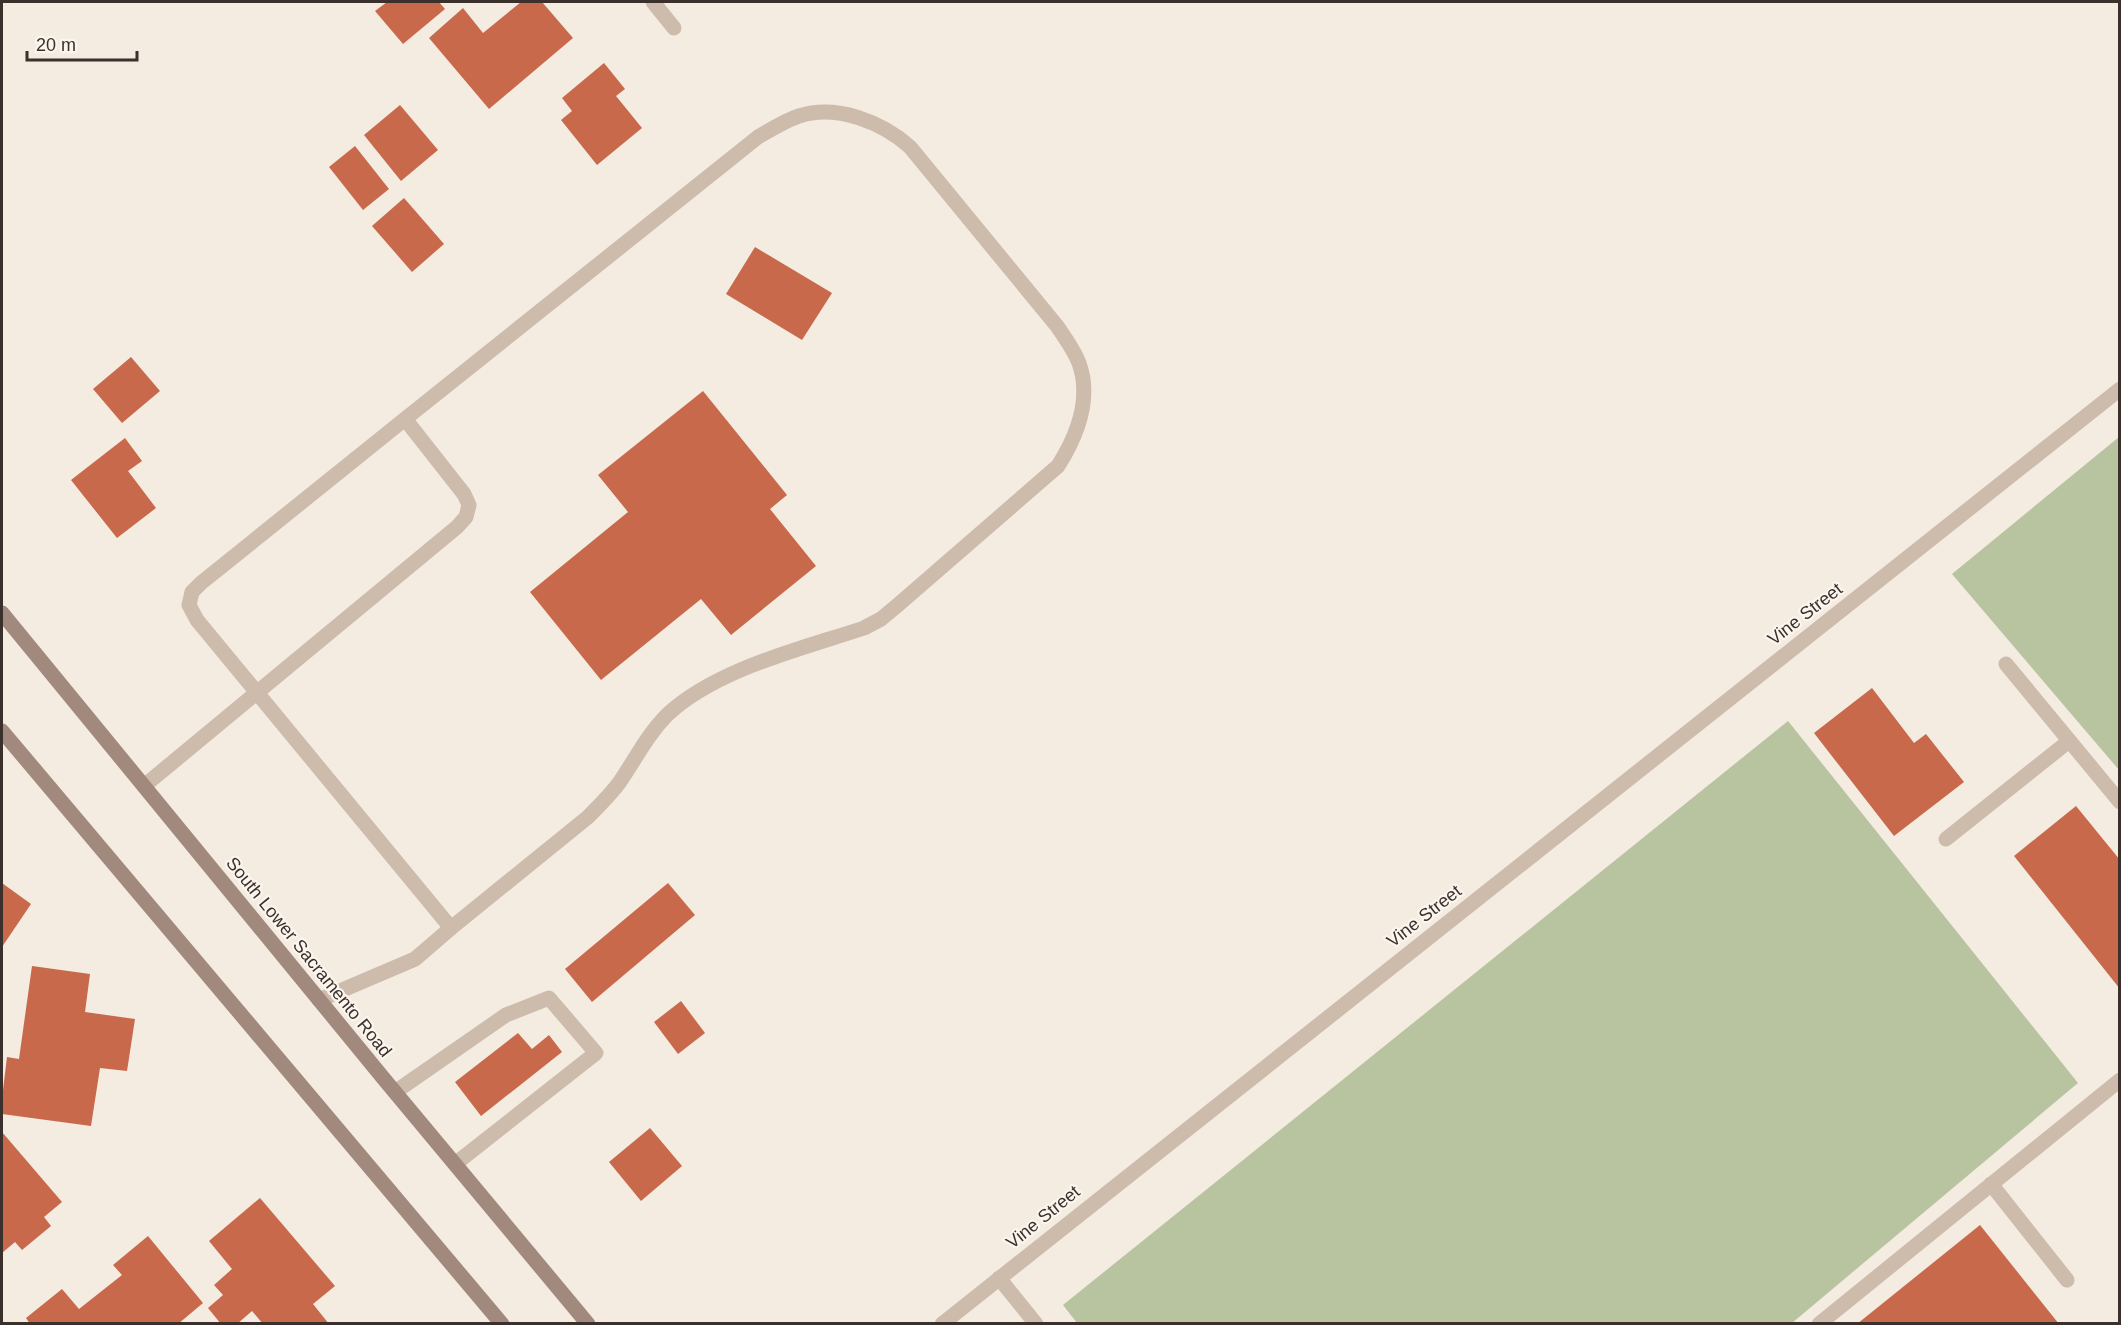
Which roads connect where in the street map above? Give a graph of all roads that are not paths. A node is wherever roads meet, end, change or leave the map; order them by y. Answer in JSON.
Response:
{"nodes":[{"id":1,"x":653,"y":2,"type":"edge"},
{"id":2,"x":674,"y":28,"type":"dead end"},
{"id":3,"x":2120,"y":389,"type":"edge"},
{"id":4,"x":405,"y":419,"type":"junction"},
{"id":5,"x":2,"y":613,"type":"edge"},
{"id":6,"x":2006,"y":664,"type":"dead end"},
{"id":7,"x":257,"y":692,"type":"junction"},
{"id":8,"x":2,"y":732,"type":"edge"},
{"id":9,"x":2069,"y":741,"type":"junction"},
{"id":10,"x":144,"y":786,"type":"junction"},
{"id":11,"x":2120,"y":802,"type":"edge"},
{"id":12,"x":1946,"y":839,"type":"dead end"},
{"id":13,"x":452,"y":928,"type":"junction"},
{"id":14,"x":320,"y":1000,"type":"junction"},
{"id":15,"x":2120,"y":1080,"type":"edge"},
{"id":16,"x":395,"y":1092,"type":"junction"},
{"id":17,"x":456,"y":1164,"type":"junction"},
{"id":18,"x":1991,"y":1184,"type":"junction"},
{"id":19,"x":999,"y":1278,"type":"junction"},
{"id":20,"x":2067,"y":1280,"type":"dead end"},
{"id":21,"x":502,"y":1323,"type":"edge"},
{"id":22,"x":588,"y":1323,"type":"edge"},
{"id":23,"x":942,"y":1323,"type":"edge"},
{"id":24,"x":1036,"y":1323,"type":"edge"},
{"id":25,"x":1819,"y":1323,"type":"edge"}],
"edges":[{"from":1,"to":2,"type":"street"},
{"from":3,"to":19,"type":"street","name":"Vine Street"},
{"from":4,"to":7,"type":"street"},
{"from":4,"to":7,"type":"street"},
{"from":4,"to":13,"type":"street"},
{"from":5,"to":10,"type":"main road","name":"South Lower Sacramento Road"},
{"from":6,"to":9,"type":"street"},
{"from":7,"to":10,"type":"street"},
{"from":7,"to":13,"type":"street"},
{"from":8,"to":21,"type":"main road"},
{"from":9,"to":11,"type":"street"},
{"from":9,"to":12,"type":"street"},
{"from":10,"to":14,"type":"main road","name":"South Lower Sacramento Road"},
{"from":13,"to":14,"type":"street"},
{"from":14,"to":16,"type":"main road","name":"South Lower Sacramento Road"},
{"from":15,"to":18,"type":"street"},
{"from":16,"to":17,"type":"main road","name":"South Lower Sacramento Road"},
{"from":16,"to":17,"type":"street"},
{"from":17,"to":22,"type":"main road","name":"South Lower Sacramento Road"},
{"from":18,"to":20,"type":"street"},
{"from":18,"to":25,"type":"street"},
{"from":19,"to":23,"type":"street","name":"Vine Street"},
{"from":19,"to":24,"type":"street"}]}
